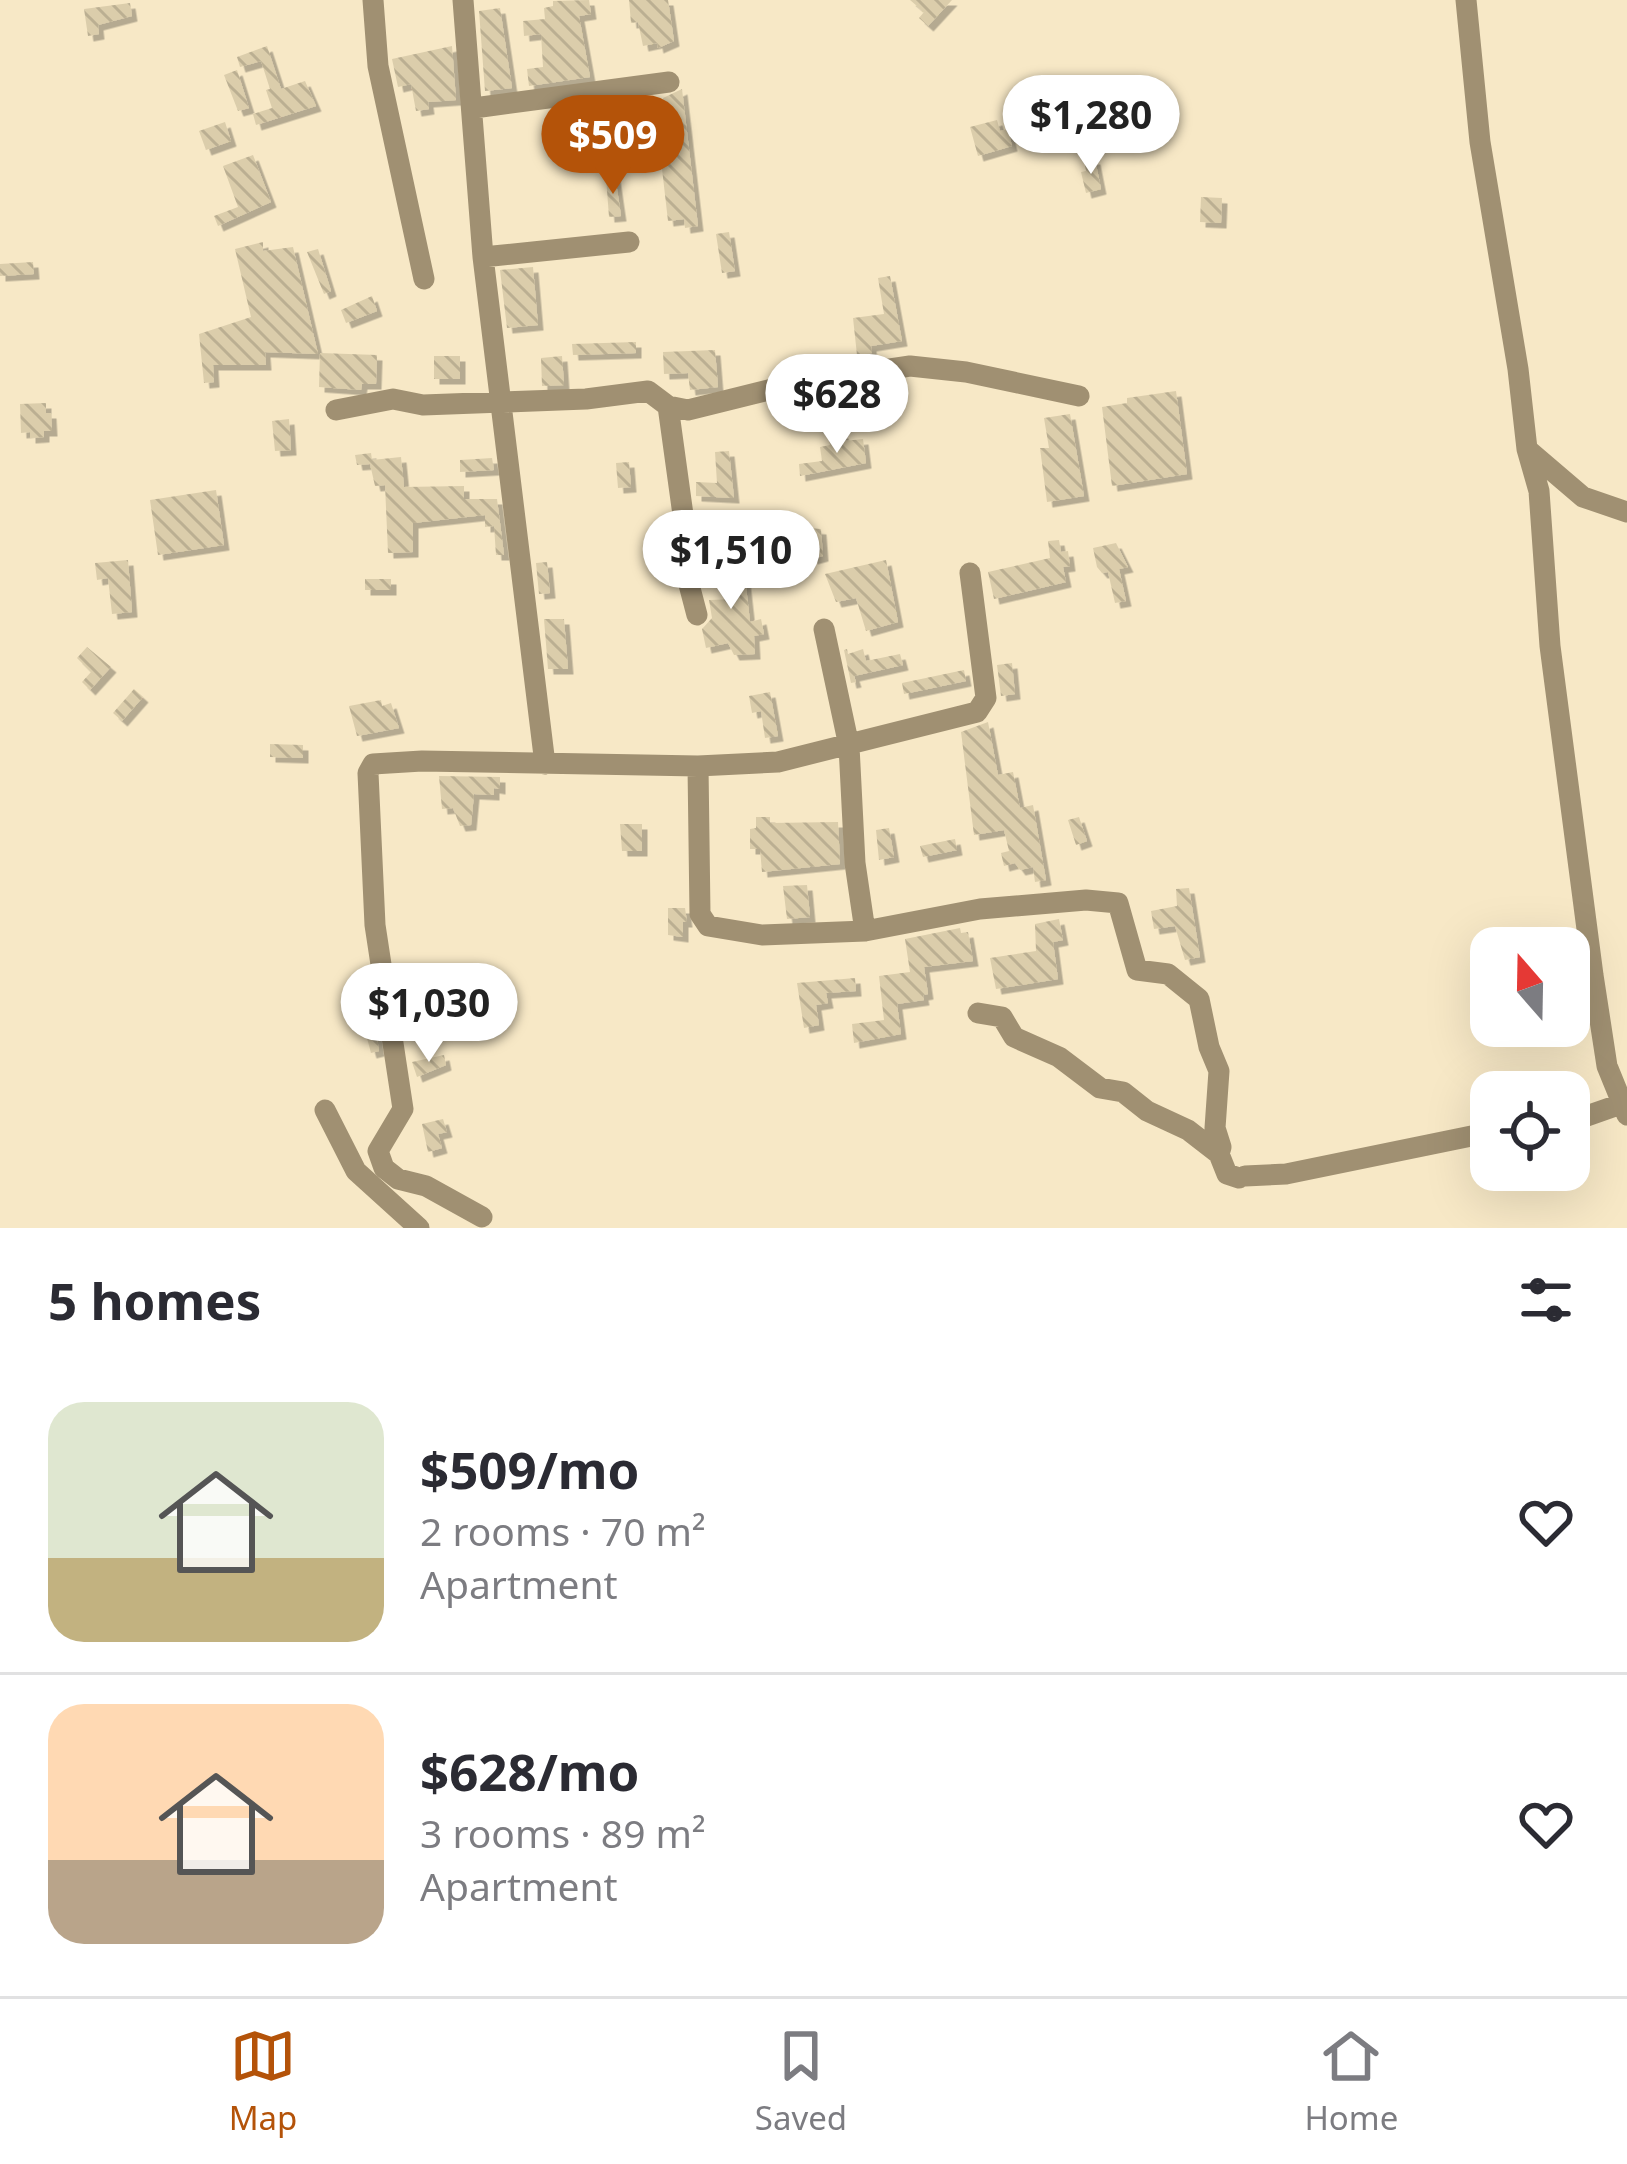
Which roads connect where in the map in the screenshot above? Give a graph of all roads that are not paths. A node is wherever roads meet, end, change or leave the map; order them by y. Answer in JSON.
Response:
{"nodes":[{"id":1,"x":373,"y":0,"type":"edge"},
{"id":2,"x":463,"y":0,"type":"edge"},
{"id":3,"x":1466,"y":0,"type":"edge"},
{"id":4,"x":669,"y":82,"type":"dead end"},
{"id":5,"x":474,"y":109,"type":"junction"},
{"id":6,"x":628,"y":242,"type":"dead end"},
{"id":7,"x":483,"y":257,"type":"junction"},
{"id":8,"x":424,"y":279,"type":"dead end"},
{"id":9,"x":1079,"y":396,"type":"dead end"},
{"id":10,"x":502,"y":399,"type":"junction"},
{"id":11,"x":668,"y":406,"type":"junction"},
{"id":12,"x":336,"y":410,"type":"dead end"},
{"id":13,"x":1527,"y":448,"type":"junction"},
{"id":14,"x":1627,"y":512,"type":"edge"},
{"id":15,"x":970,"y":573,"type":"dead end"},
{"id":16,"x":697,"y":615,"type":"dead end"},
{"id":17,"x":824,"y":628,"type":"dead end"},
{"id":18,"x":849,"y":746,"type":"junction"},
{"id":19,"x":545,"y":764,"type":"junction"},
{"id":20,"x":698,"y":766,"type":"junction"},
{"id":21,"x":865,"y":932,"type":"junction"},
{"id":22,"x":978,"y":1013,"type":"dead end"},
{"id":23,"x":1625,"y":1108,"type":"edge"},
{"id":24,"x":325,"y":1110,"type":"dead end"},
{"id":25,"x":1590,"y":1114,"type":"edge"},
{"id":26,"x":1470,"y":1136,"type":"edge"},
{"id":27,"x":1219,"y":1154,"type":"junction"},
{"id":28,"x":482,"y":1217,"type":"dead end"},
{"id":29,"x":419,"y":1228,"type":"edge"}],
"edges":[{"from":1,"to":8,"type":"street"},
{"from":2,"to":5,"type":"street"},
{"from":3,"to":13,"type":"street"},
{"from":4,"to":5,"type":"street"},
{"from":5,"to":7,"type":"street"},
{"from":6,"to":7,"type":"street"},
{"from":7,"to":10,"type":"street"},
{"from":9,"to":11,"type":"street"},
{"from":10,"to":11,"type":"street"},
{"from":10,"to":12,"type":"street"},
{"from":10,"to":19,"type":"street"},
{"from":11,"to":16,"type":"street"},
{"from":13,"to":14,"type":"street"},
{"from":13,"to":23,"type":"street"},
{"from":15,"to":18,"type":"street"},
{"from":17,"to":18,"type":"street"},
{"from":18,"to":20,"type":"street"},
{"from":18,"to":21,"type":"street"},
{"from":19,"to":20,"type":"street"},
{"from":19,"to":28,"type":"street"},
{"from":20,"to":21,"type":"street"},
{"from":21,"to":27,"type":"street"},
{"from":22,"to":27,"type":"street"},
{"from":23,"to":25,"type":"street"},
{"from":24,"to":29,"type":"street"},
{"from":26,"to":27,"type":"street"}]}
